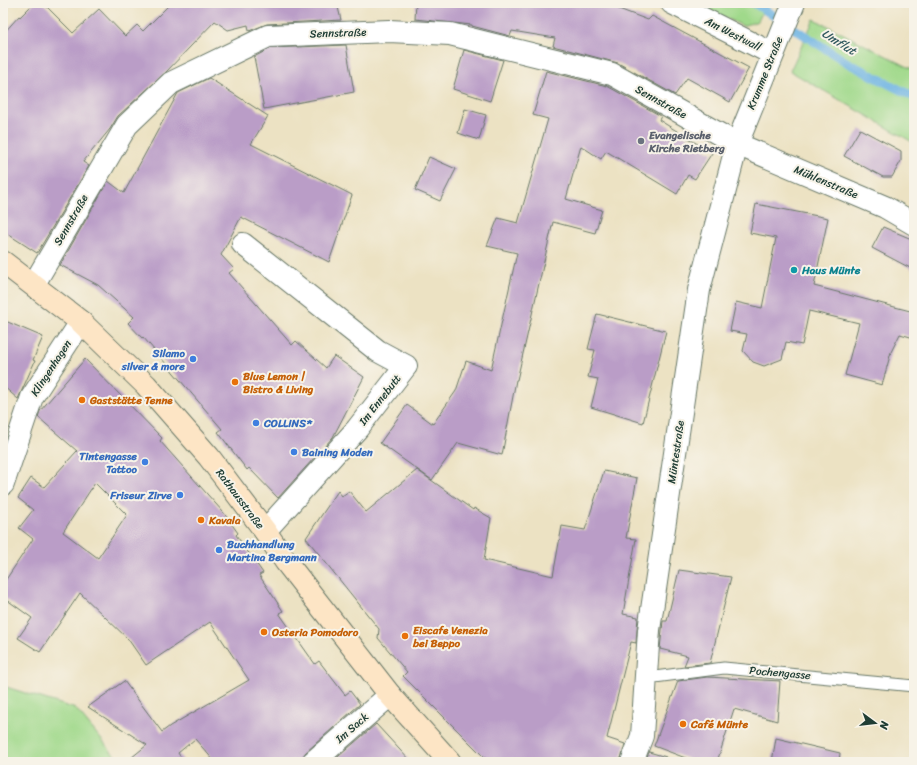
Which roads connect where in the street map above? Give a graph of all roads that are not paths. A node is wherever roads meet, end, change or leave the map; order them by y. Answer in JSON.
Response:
{"nodes":[{"id":1,"x":672,"y":3,"type":"edge"},
{"id":2,"x":793,"y":6,"type":"edge"},
{"id":3,"x":777,"y":44,"type":"junction"},
{"id":4,"x":737,"y":144,"type":"junction"},
{"id":5,"x":914,"y":224,"type":"edge"},
{"id":6,"x":243,"y":244,"type":"dead end"},
{"id":7,"x":3,"y":262,"type":"edge"},
{"id":8,"x":34,"y":284,"type":"junction"},
{"id":9,"x":81,"y":322,"type":"junction"},
{"id":10,"x":3,"y":484,"type":"edge"},
{"id":11,"x":265,"y":531,"type":"junction"},
{"id":12,"x":646,"y":678,"type":"junction"},
{"id":13,"x":914,"y":686,"type":"edge"},
{"id":14,"x":390,"y":695,"type":"junction"},
{"id":15,"x":313,"y":762,"type":"edge"},
{"id":16,"x":450,"y":762,"type":"edge"},
{"id":17,"x":632,"y":762,"type":"edge"}],
"edges":[{"from":1,"to":3,"type":"street","name":"Am Westwall"},
{"from":2,"to":3,"type":"street","name":"Krumme Straße"},
{"from":3,"to":4,"type":"street","name":"Krumme Straße"},
{"from":4,"to":5,"type":"street","name":"Mühlenstraße"},
{"from":4,"to":8,"type":"street","name":"Sennstraße"},
{"from":4,"to":12,"type":"street","name":"Müntestraße"},
{"from":6,"to":11,"type":"street","name":"Im Ennebutt"},
{"from":7,"to":8,"type":"street","name":"Rathausstraße"},
{"from":8,"to":9,"type":"street","name":"Rathausstraße"},
{"from":9,"to":10,"type":"street","name":"Klingenhagen"},
{"from":9,"to":11,"type":"street","name":"Rathausstraße"},
{"from":11,"to":14,"type":"street","name":"Rathausstraße"},
{"from":12,"to":13,"type":"lane","name":"Pochengasse"},
{"from":12,"to":17,"type":"street","name":"Müntestraße"},
{"from":14,"to":15,"type":"street","name":"Im Sack"},
{"from":14,"to":16,"type":"street","name":"Rathausstraße"}]}
